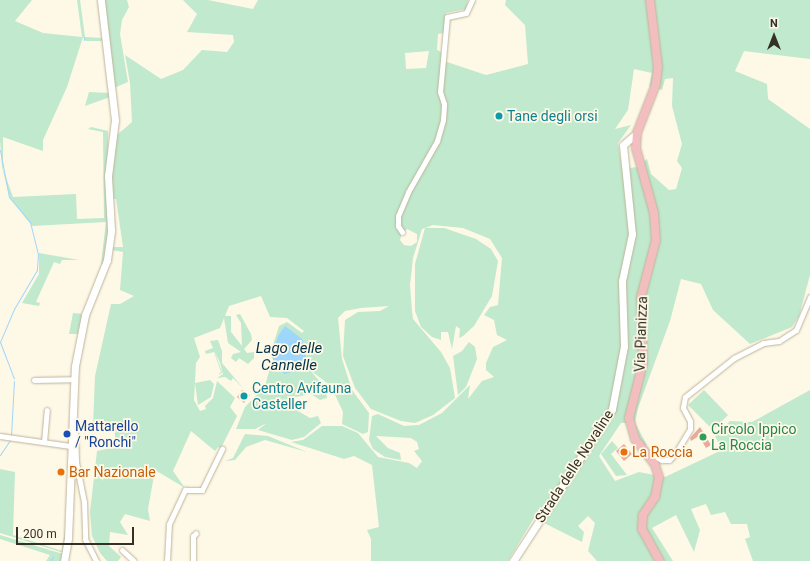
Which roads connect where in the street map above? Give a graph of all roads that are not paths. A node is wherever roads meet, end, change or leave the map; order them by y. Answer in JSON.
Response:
{"nodes":[{"id":1,"x":101,"y":0,"type":"edge"},
{"id":2,"x":472,"y":0,"type":"edge"},
{"id":3,"x":650,"y":0,"type":"edge"},
{"id":4,"x":637,"y":133,"type":"junction"},
{"id":5,"x":402,"y":232,"type":"dead end"},
{"id":6,"x":810,"y":297,"type":"edge"},
{"id":7,"x":73,"y":379,"type":"junction"},
{"id":8,"x":34,"y":380,"type":"dead end"},
{"id":9,"x":47,"y":410,"type":"dead end"},
{"id":10,"x":73,"y":432,"type":"junction"},
{"id":11,"x":0,"y":436,"type":"edge"},
{"id":12,"x":44,"y":442,"type":"junction"},
{"id":13,"x":70,"y":446,"type":"junction"},
{"id":14,"x":641,"y":448,"type":"junction"},
{"id":15,"x":222,"y":449,"type":"dead end"},
{"id":16,"x":196,"y":533,"type":"dead end"},
{"id":17,"x":122,"y":550,"type":"dead end"},
{"id":18,"x":64,"y":561,"type":"edge"},
{"id":19,"x":96,"y":561,"type":"edge"},
{"id":20,"x":134,"y":561,"type":"edge"},
{"id":21,"x":167,"y":561,"type":"edge"},
{"id":22,"x":193,"y":561,"type":"edge"},
{"id":23,"x":513,"y":561,"type":"edge"},
{"id":24,"x":660,"y":561,"type":"edge"}],
"edges":[{"from":1,"to":7,"type":"main road"},
{"from":2,"to":5,"type":"street"},
{"from":3,"to":4,"type":"main road","name":"Via Pianizza"},
{"from":4,"to":14,"type":"main road","name":"Via Pianizza"},
{"from":4,"to":23,"type":"main road","name":"Strada delle Novaline"},
{"from":6,"to":14,"type":"street"},
{"from":7,"to":8,"type":"street"},
{"from":7,"to":10,"type":"main road"},
{"from":9,"to":12,"type":"street"},
{"from":10,"to":13,"type":"main road"},
{"from":10,"to":19,"type":"street"},
{"from":11,"to":12,"type":"street"},
{"from":12,"to":13,"type":"street"},
{"from":13,"to":18,"type":"main road"},
{"from":14,"to":24,"type":"main road","name":"Via Pianizza"},
{"from":15,"to":21,"type":"street"},
{"from":16,"to":22,"type":"street"},
{"from":17,"to":20,"type":"street"}]}
